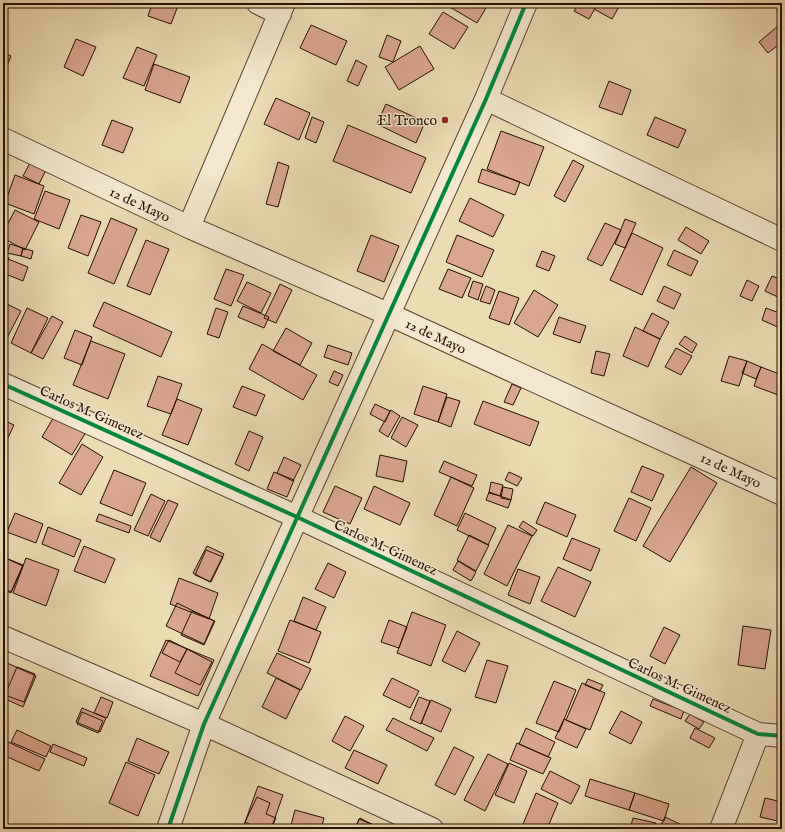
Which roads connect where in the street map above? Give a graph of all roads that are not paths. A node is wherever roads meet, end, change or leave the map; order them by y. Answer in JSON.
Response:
{"nodes":[{"id":1,"x":258,"y":3,"type":"edge"},
{"id":2,"x":526,"y":3,"type":"edge"},
{"id":3,"x":282,"y":8,"type":"edge"},
{"id":4,"x":486,"y":99,"type":"junction"},
{"id":5,"x":3,"y":139,"type":"edge"},
{"id":6,"x":189,"y":227,"type":"junction"},
{"id":7,"x":782,"y":240,"type":"edge"},
{"id":8,"x":388,"y":314,"type":"junction"},
{"id":9,"x":3,"y":384,"type":"edge"},
{"id":10,"x":782,"y":494,"type":"edge"},
{"id":11,"x":297,"y":517,"type":"junction"},
{"id":12,"x":3,"y":637,"type":"edge"},
{"id":13,"x":204,"y":724,"type":"junction"},
{"id":14,"x":758,"y":734,"type":"junction"},
{"id":15,"x":782,"y":736,"type":"edge"},
{"id":16,"x":168,"y":829,"type":"edge"},
{"id":17,"x":432,"y":829,"type":"edge"},
{"id":18,"x":721,"y":829,"type":"edge"}],
"edges":[{"from":1,"to":3,"type":"street"},
{"from":2,"to":4,"type":"street"},
{"from":3,"to":6,"type":"street"},
{"from":4,"to":7,"type":"street"},
{"from":4,"to":8,"type":"street"},
{"from":5,"to":6,"type":"street","name":"12 de Mayo"},
{"from":6,"to":8,"type":"street","name":"12 de Mayo"},
{"from":8,"to":10,"type":"street","name":"12 de Mayo"},
{"from":8,"to":11,"type":"street"},
{"from":9,"to":11,"type":"street","name":"Carlos M. Gimenez"},
{"from":11,"to":13,"type":"street"},
{"from":11,"to":14,"type":"street","name":"Carlos M. Gimenez"},
{"from":12,"to":13,"type":"street"},
{"from":13,"to":16,"type":"street"},
{"from":13,"to":17,"type":"street"},
{"from":14,"to":15,"type":"street"},
{"from":14,"to":18,"type":"street"}]}
